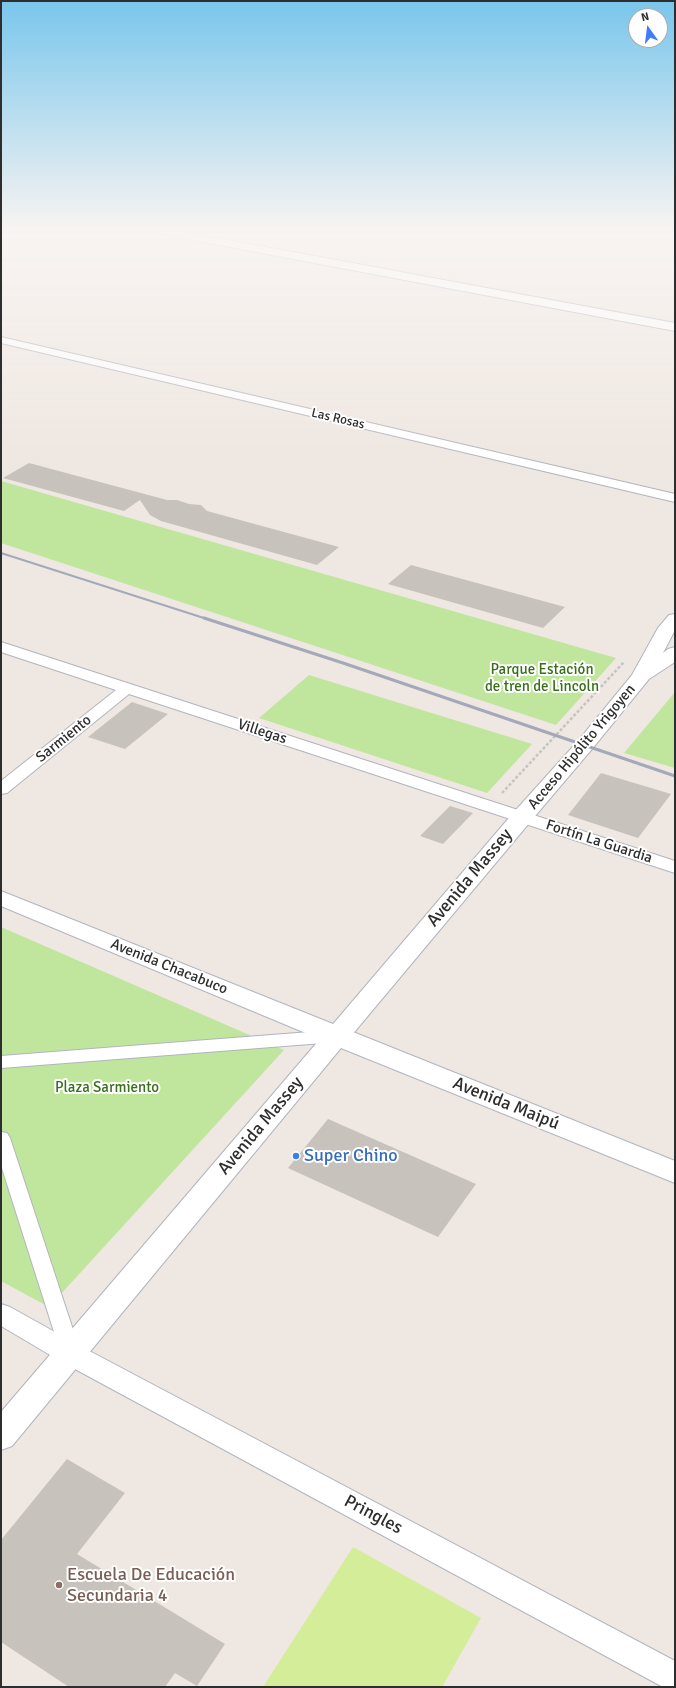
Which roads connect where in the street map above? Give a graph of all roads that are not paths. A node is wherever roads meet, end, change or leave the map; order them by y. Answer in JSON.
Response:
{"nodes":[{"id":1,"x":583,"y":310,"type":"edge"},
{"id":2,"x":675,"y":327,"type":"edge"},
{"id":3,"x":1,"y":340,"type":"edge"},
{"id":4,"x":675,"y":498,"type":"edge"},
{"id":5,"x":675,"y":620,"type":"edge"},
{"id":6,"x":1,"y":647,"type":"edge"},
{"id":7,"x":675,"y":653,"type":"edge"},
{"id":8,"x":641,"y":677,"type":"junction"},
{"id":9,"x":126,"y":689,"type":"junction"},
{"id":10,"x":1,"y":789,"type":"edge"},
{"id":11,"x":522,"y":817,"type":"junction"},
{"id":12,"x":675,"y":867,"type":"edge"},
{"id":13,"x":1,"y":898,"type":"edge"},
{"id":14,"x":336,"y":1036,"type":"junction"},
{"id":15,"x":1,"y":1062,"type":"edge"},
{"id":16,"x":1,"y":1138,"type":"edge"},
{"id":17,"x":675,"y":1172,"type":"edge"},
{"id":18,"x":1,"y":1314,"type":"edge"},
{"id":19,"x":70,"y":1354,"type":"junction"},
{"id":20,"x":1,"y":1436,"type":"edge"},
{"id":21,"x":675,"y":1677,"type":"edge"}],
"edges":[{"from":1,"to":2,"type":"main road"},
{"from":3,"to":4,"type":"street","name":"Las Rosas"},
{"from":5,"to":8,"type":"main road","name":"Acceso Hipólito Yrigoyen"},
{"from":6,"to":9,"type":"street","name":"Villegas"},
{"from":7,"to":8,"type":"main road","name":"Acceso Hipólito Yrigoyen"},
{"from":8,"to":11,"type":"main road","name":"Acceso Hipólito Yrigoyen"},
{"from":9,"to":10,"type":"street","name":"Sarmiento"},
{"from":9,"to":11,"type":"street","name":"Villegas"},
{"from":11,"to":12,"type":"street","name":"Fortín La Guardia"},
{"from":11,"to":14,"type":"main road","name":"Avenida Massey"},
{"from":13,"to":14,"type":"main road","name":"Avenida Chacabuco"},
{"from":14,"to":15,"type":"street"},
{"from":14,"to":17,"type":"main road","name":"Avenida Maipú"},
{"from":14,"to":19,"type":"main road","name":"Avenida Massey"},
{"from":16,"to":19,"type":"street"},
{"from":18,"to":19,"type":"street","name":"Pringles"},
{"from":19,"to":20,"type":"main road","name":"Avenida Massey"},
{"from":19,"to":21,"type":"street","name":"Pringles"}]}
